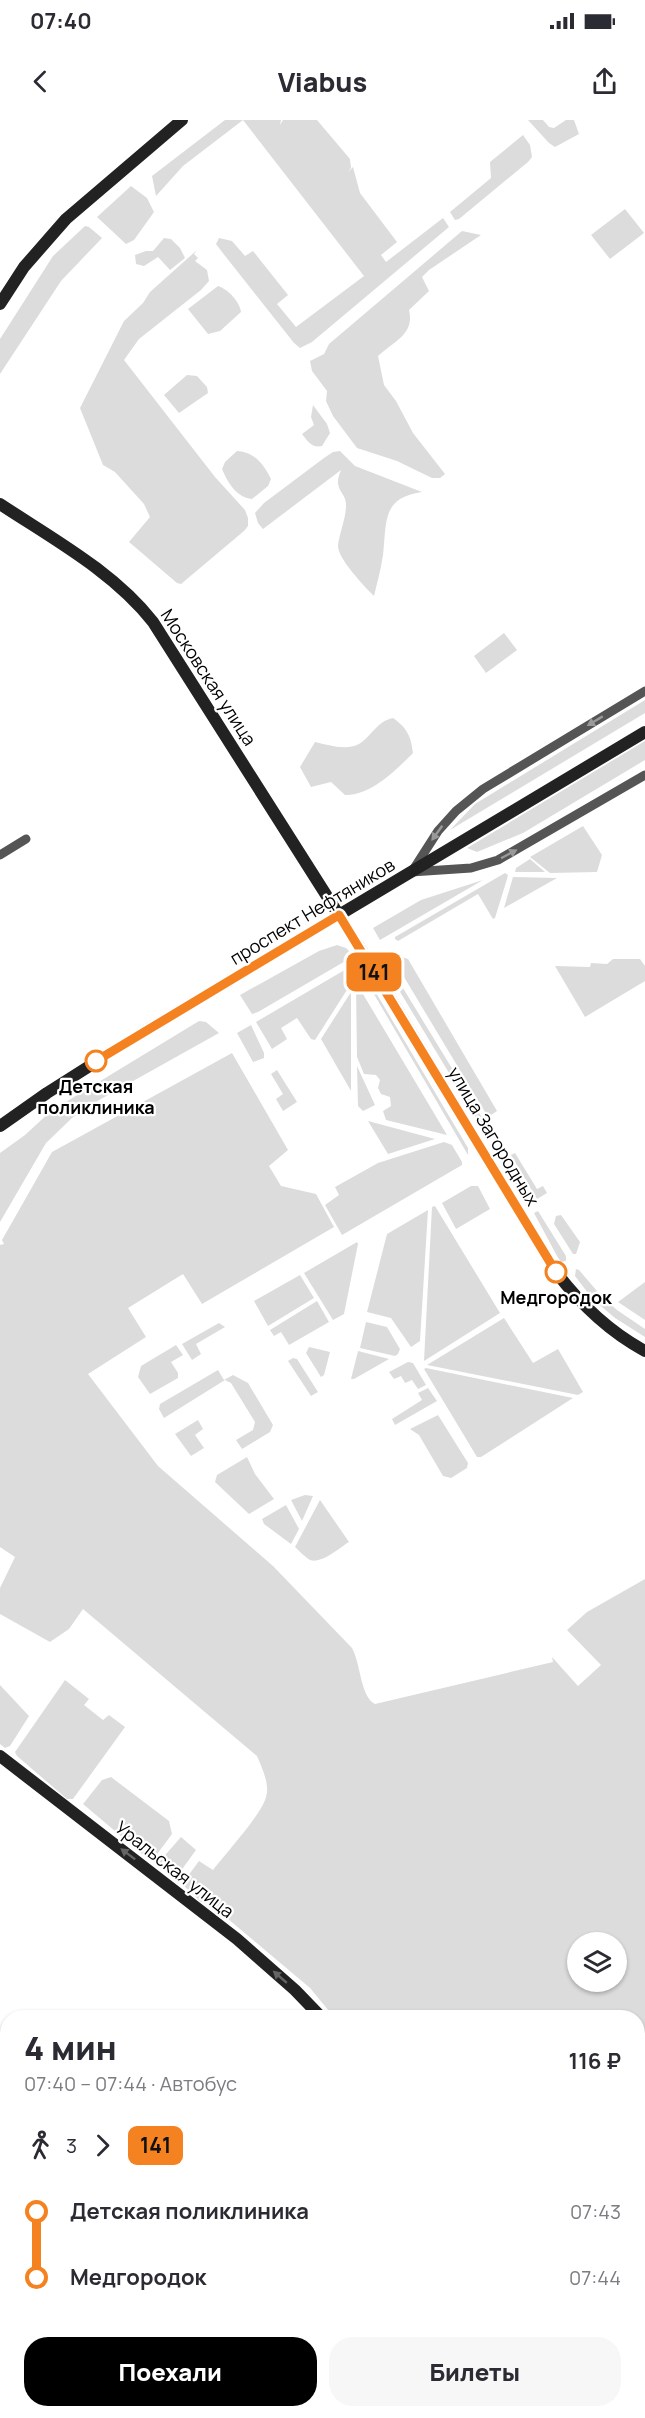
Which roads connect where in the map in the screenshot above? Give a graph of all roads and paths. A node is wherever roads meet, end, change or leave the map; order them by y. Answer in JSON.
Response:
{"nodes":[{"id":1,"x":182,"y":120,"type":"edge"},
{"id":2,"x":0,"y":304,"type":"edge"},
{"id":3,"x":0,"y":504,"type":"edge"},
{"id":4,"x":645,"y":691,"type":"edge"},
{"id":5,"x":645,"y":732,"type":"edge"},
{"id":6,"x":645,"y":775,"type":"edge"},
{"id":7,"x":26,"y":839,"type":"dead end"},
{"id":8,"x":0,"y":855,"type":"edge"},
{"id":9,"x":411,"y":872,"type":"junction"},
{"id":10,"x":339,"y":915,"type":"junction"},
{"id":11,"x":0,"y":1126,"type":"edge"},
{"id":12,"x":645,"y":1351,"type":"edge"},
{"id":13,"x":0,"y":1756,"type":"edge"},
{"id":14,"x":314,"y":2010,"type":"edge"}],
"edges":[{"from":1,"to":2,"type":"main road"},
{"from":3,"to":10,"type":"main road","name":"Московская улица"},
{"from":4,"to":9,"type":"street","one_way":true},
{"from":5,"to":9,"type":"main road","name":"проспект Нефтяников"},
{"from":9,"to":6,"type":"street","one_way":true},
{"from":7,"to":8,"type":"street"},
{"from":9,"to":10,"type":"main road","name":"проспект Нефтяников"},
{"from":10,"to":11,"type":"main road","name":"проспект Нефтяников"},
{"from":10,"to":12,"type":"main road","name":"улица Загородных"},
{"from":14,"to":13,"type":"main road","name":"Уральская улица","one_way":true}]}
